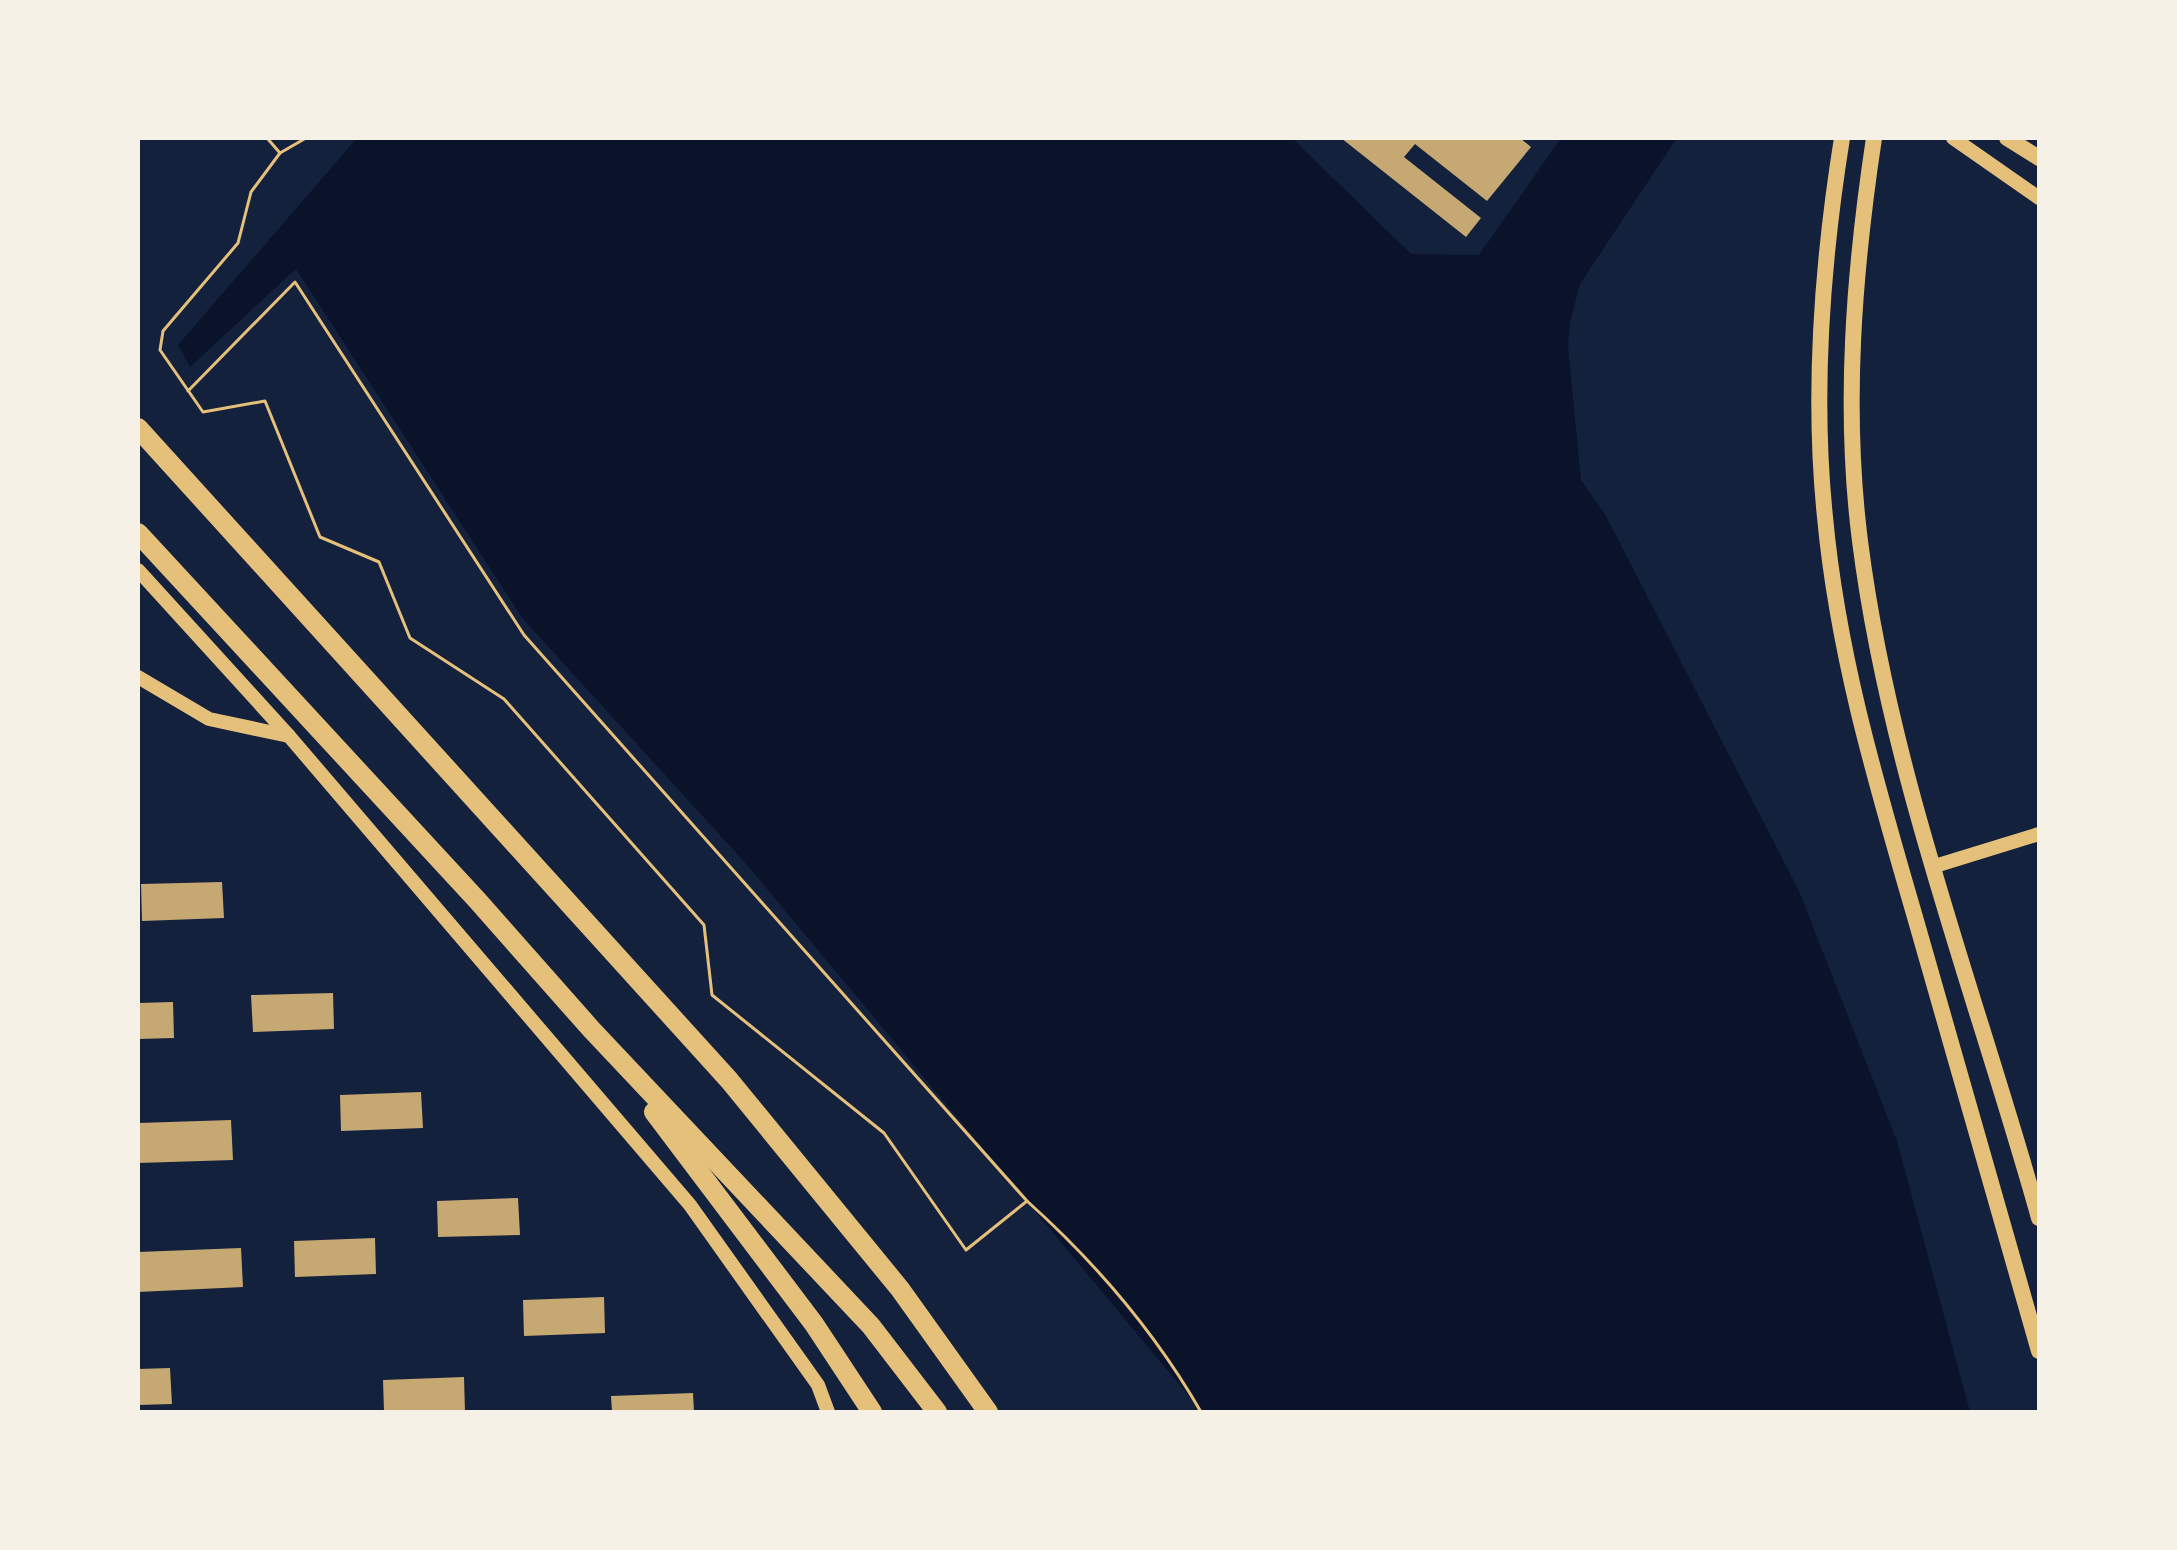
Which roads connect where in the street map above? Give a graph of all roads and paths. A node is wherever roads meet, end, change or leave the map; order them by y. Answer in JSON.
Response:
{"nodes":[{"id":1,"x":267,"y":138,"type":"edge"},
{"id":2,"x":306,"y":138,"type":"edge"},
{"id":3,"x":1842,"y":138,"type":"edge"},
{"id":4,"x":1874,"y":138,"type":"edge"},
{"id":5,"x":1953,"y":138,"type":"edge"},
{"id":6,"x":2007,"y":138,"type":"edge"},
{"id":7,"x":280,"y":153,"type":"junction"},
{"id":8,"x":2039,"y":158,"type":"edge"},
{"id":9,"x":2039,"y":198,"type":"edge"},
{"id":10,"x":188,"y":391,"type":"junction"},
{"id":11,"x":138,"y":428,"type":"edge"},
{"id":12,"x":138,"y":533,"type":"edge"},
{"id":13,"x":138,"y":570,"type":"edge"},
{"id":14,"x":138,"y":677,"type":"edge"},
{"id":15,"x":289,"y":736,"type":"junction"},
{"id":16,"x":2039,"y":834,"type":"edge"},
{"id":17,"x":1935,"y":866,"type":"junction"},
{"id":18,"x":591,"y":1029,"type":"junction"},
{"id":19,"x":1027,"y":1201,"type":"junction"},
{"id":20,"x":2039,"y":1218,"type":"edge"},
{"id":21,"x":2039,"y":1351,"type":"edge"},
{"id":22,"x":828,"y":1412,"type":"edge"},
{"id":23,"x":872,"y":1412,"type":"edge"},
{"id":24,"x":937,"y":1412,"type":"edge"},
{"id":25,"x":988,"y":1412,"type":"edge"},
{"id":26,"x":1201,"y":1412,"type":"edge"}],
"edges":[{"from":1,"to":7,"type":"path"},
{"from":2,"to":7,"type":"path"},
{"from":3,"to":21,"type":"main road"},
{"from":4,"to":17,"type":"main road"},
{"from":5,"to":9,"type":"street"},
{"from":6,"to":8,"type":"main road"},
{"from":7,"to":10,"type":"path"},
{"from":10,"to":19,"type":"path"},
{"from":10,"to":19,"type":"path"},
{"from":11,"to":25,"type":"highway"},
{"from":12,"to":18,"type":"highway"},
{"from":13,"to":15,"type":"street"},
{"from":14,"to":15,"type":"street"},
{"from":15,"to":22,"type":"street"},
{"from":16,"to":17,"type":"street"},
{"from":17,"to":20,"type":"main road"},
{"from":18,"to":23,"type":"highway"},
{"from":18,"to":24,"type":"highway"},
{"from":19,"to":26,"type":"path"}]}
